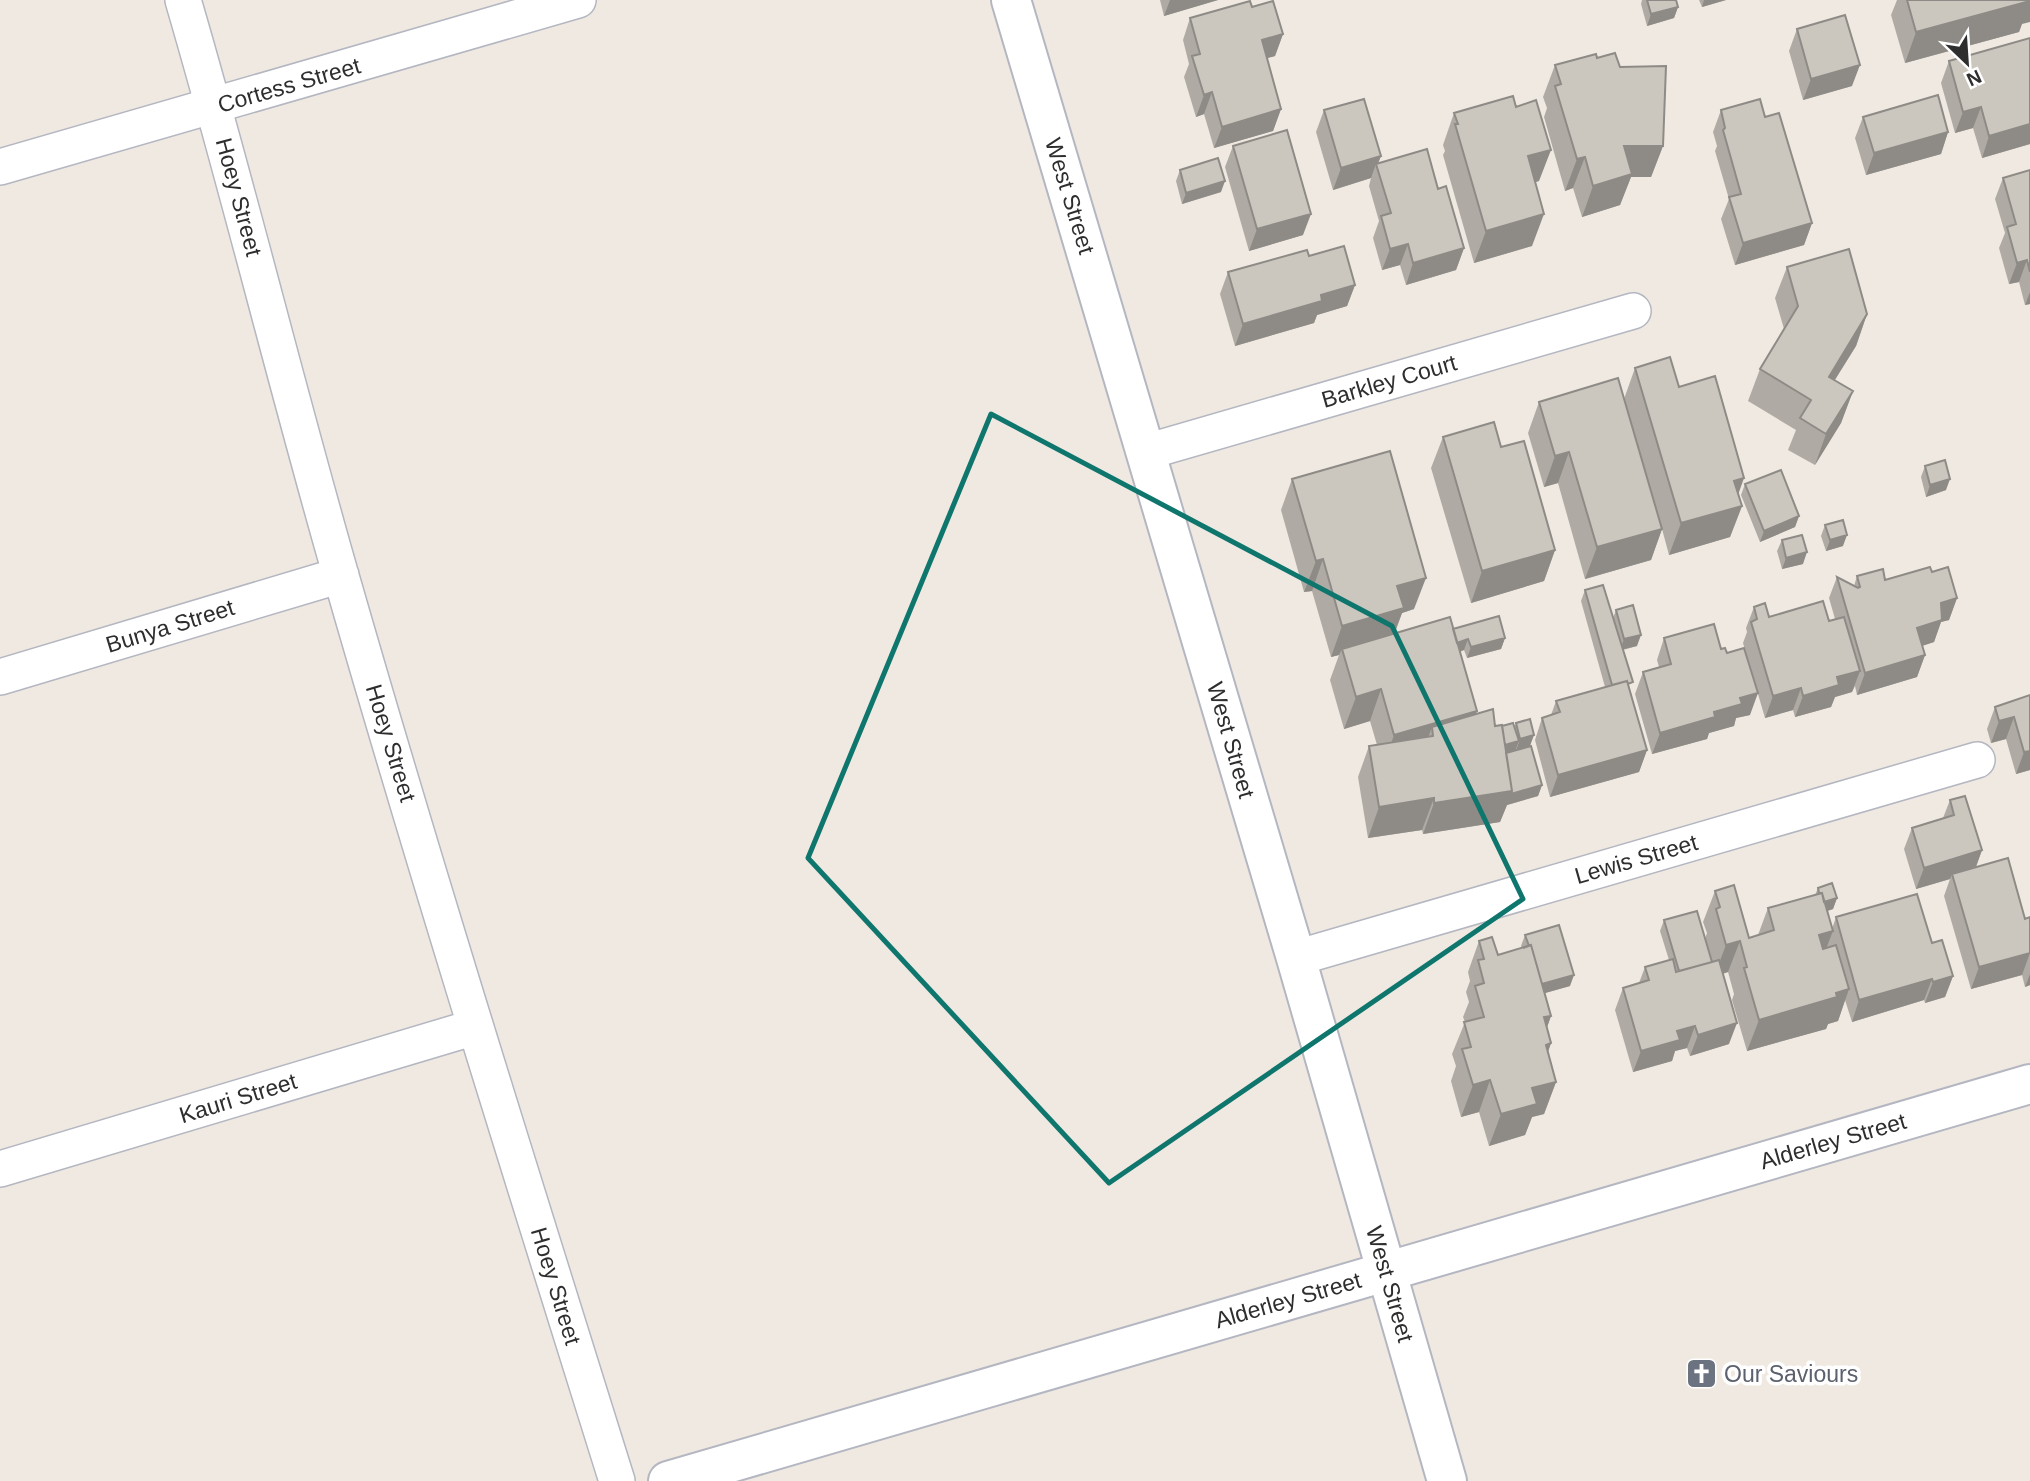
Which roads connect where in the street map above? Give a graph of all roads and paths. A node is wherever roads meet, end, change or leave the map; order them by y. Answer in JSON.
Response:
{"nodes":[{"id":1,"x":183,"y":0,"type":"edge"},
{"id":2,"x":578,"y":0,"type":"edge"},
{"id":3,"x":1012,"y":0,"type":"edge"},
{"id":4,"x":215,"y":106,"type":"junction"},
{"id":5,"x":0,"y":167,"type":"edge"},
{"id":6,"x":1633,"y":311,"type":"dead end"},
{"id":7,"x":1146,"y":452,"type":"junction"},
{"id":8,"x":341,"y":575,"type":"junction"},
{"id":9,"x":0,"y":677,"type":"edge"},
{"id":10,"x":1977,"y":760,"type":"dead end"},
{"id":11,"x":1296,"y":958,"type":"junction"},
{"id":12,"x":475,"y":1027,"type":"junction"},
{"id":13,"x":2030,"y":1084,"type":"edge"},
{"id":14,"x":0,"y":1169,"type":"edge"},
{"id":15,"x":1387,"y":1271,"type":"junction"},
{"id":16,"x":617,"y":1481,"type":"edge"},
{"id":17,"x":668,"y":1481,"type":"edge"},
{"id":18,"x":1447,"y":1481,"type":"edge"}],
"edges":[{"from":1,"to":4,"type":"street","name":"Hoey Street"},
{"from":2,"to":4,"type":"street","name":"Cortess Street"},
{"from":3,"to":7,"type":"main road","name":"West Street"},
{"from":4,"to":5,"type":"street","name":"Cortess Street"},
{"from":4,"to":8,"type":"street","name":"Hoey Street"},
{"from":6,"to":7,"type":"street","name":"Barkley Court"},
{"from":7,"to":11,"type":"main road","name":"West Street"},
{"from":8,"to":9,"type":"street","name":"Bunya Street"},
{"from":8,"to":12,"type":"street","name":"Hoey Street"},
{"from":10,"to":11,"type":"street","name":"Lewis Street"},
{"from":11,"to":15,"type":"main road","name":"West Street"},
{"from":12,"to":14,"type":"street","name":"Kauri Street"},
{"from":12,"to":16,"type":"street","name":"Hoey Street"},
{"from":13,"to":15,"type":"main road","name":"Alderley Street"},
{"from":15,"to":17,"type":"main road","name":"Alderley Street"},
{"from":15,"to":18,"type":"main road","name":"West Street"}]}
